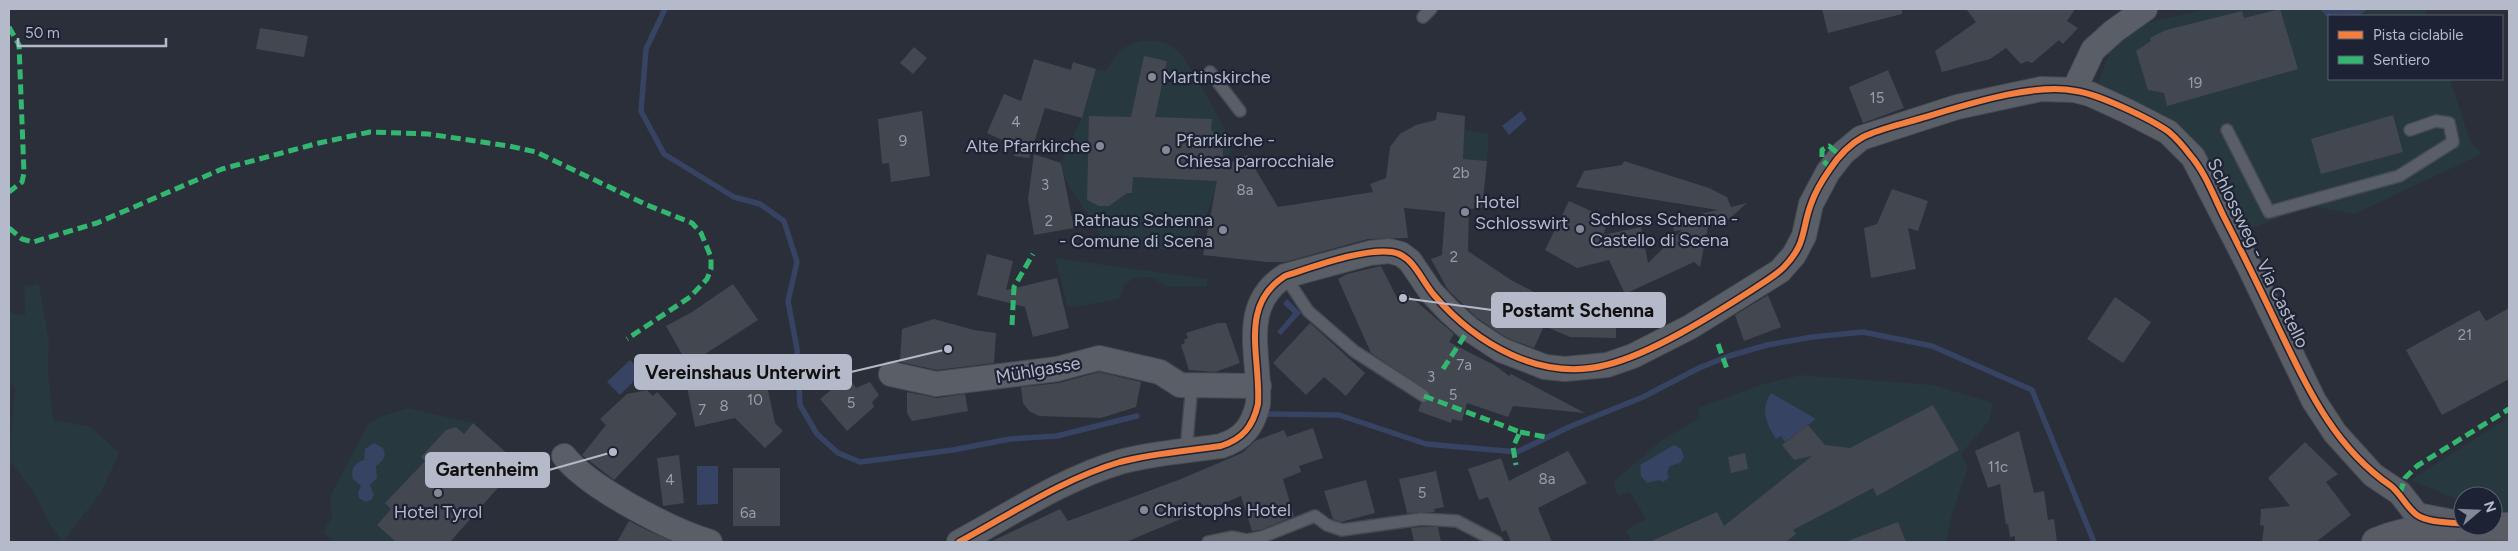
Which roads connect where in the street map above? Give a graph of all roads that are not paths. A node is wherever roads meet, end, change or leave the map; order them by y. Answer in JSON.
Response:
{"nodes":[{"id":1,"x":2145,"y":9,"type":"edge"},
{"id":2,"x":1210,"y":72,"type":"dead end"},
{"id":3,"x":2074,"y":90,"type":"junction"},
{"id":4,"x":1240,"y":112,"type":"dead end"},
{"id":5,"x":2227,"y":130,"type":"dead end"},
{"id":6,"x":2410,"y":130,"type":"dead end"},
{"id":7,"x":1285,"y":276,"type":"junction"},
{"id":8,"x":891,"y":374,"type":"dead end"},
{"id":9,"x":1185,"y":385,"type":"junction"},
{"id":10,"x":1259,"y":395,"type":"junction"},
{"id":11,"x":1424,"y":396,"type":"dead end"},
{"id":12,"x":1186,"y":451,"type":"junction"},
{"id":13,"x":564,"y":456,"type":"dead end"},
{"id":14,"x":2389,"y":485,"type":"junction"},
{"id":15,"x":2453,"y":523,"type":"edge"},
{"id":16,"x":2453,"y":527,"type":"edge"},
{"id":17,"x":2386,"y":539,"type":"edge"},
{"id":18,"x":710,"y":542,"type":"edge"},
{"id":19,"x":960,"y":542,"type":"edge"},
{"id":20,"x":1208,"y":542,"type":"edge"},
{"id":21,"x":1497,"y":542,"type":"edge"}],
"edges":[{"from":1,"to":3,"type":"street"},
{"from":2,"to":4,"type":"lane"},
{"from":3,"to":7,"type":"street","name":"Schlossweg - Via Castello"},
{"from":3,"to":14,"type":"street","name":"Schlossweg - Via Castello"},
{"from":5,"to":6,"type":"lane"},
{"from":7,"to":10,"type":"street"},
{"from":7,"to":11,"type":"lane"},
{"from":8,"to":9,"type":"street","name":"Mühlgasse"},
{"from":9,"to":10,"type":"street"},
{"from":9,"to":12,"type":"lane"},
{"from":10,"to":12,"type":"street"},
{"from":12,"to":19,"type":"street"},
{"from":13,"to":18,"type":"street"},
{"from":14,"to":15,"type":"street","name":"Schlossweg - Via Castello"},
{"from":14,"to":17,"type":"street"},
{"from":16,"to":17,"type":"street"},
{"from":20,"to":21,"type":"lane"}]}
